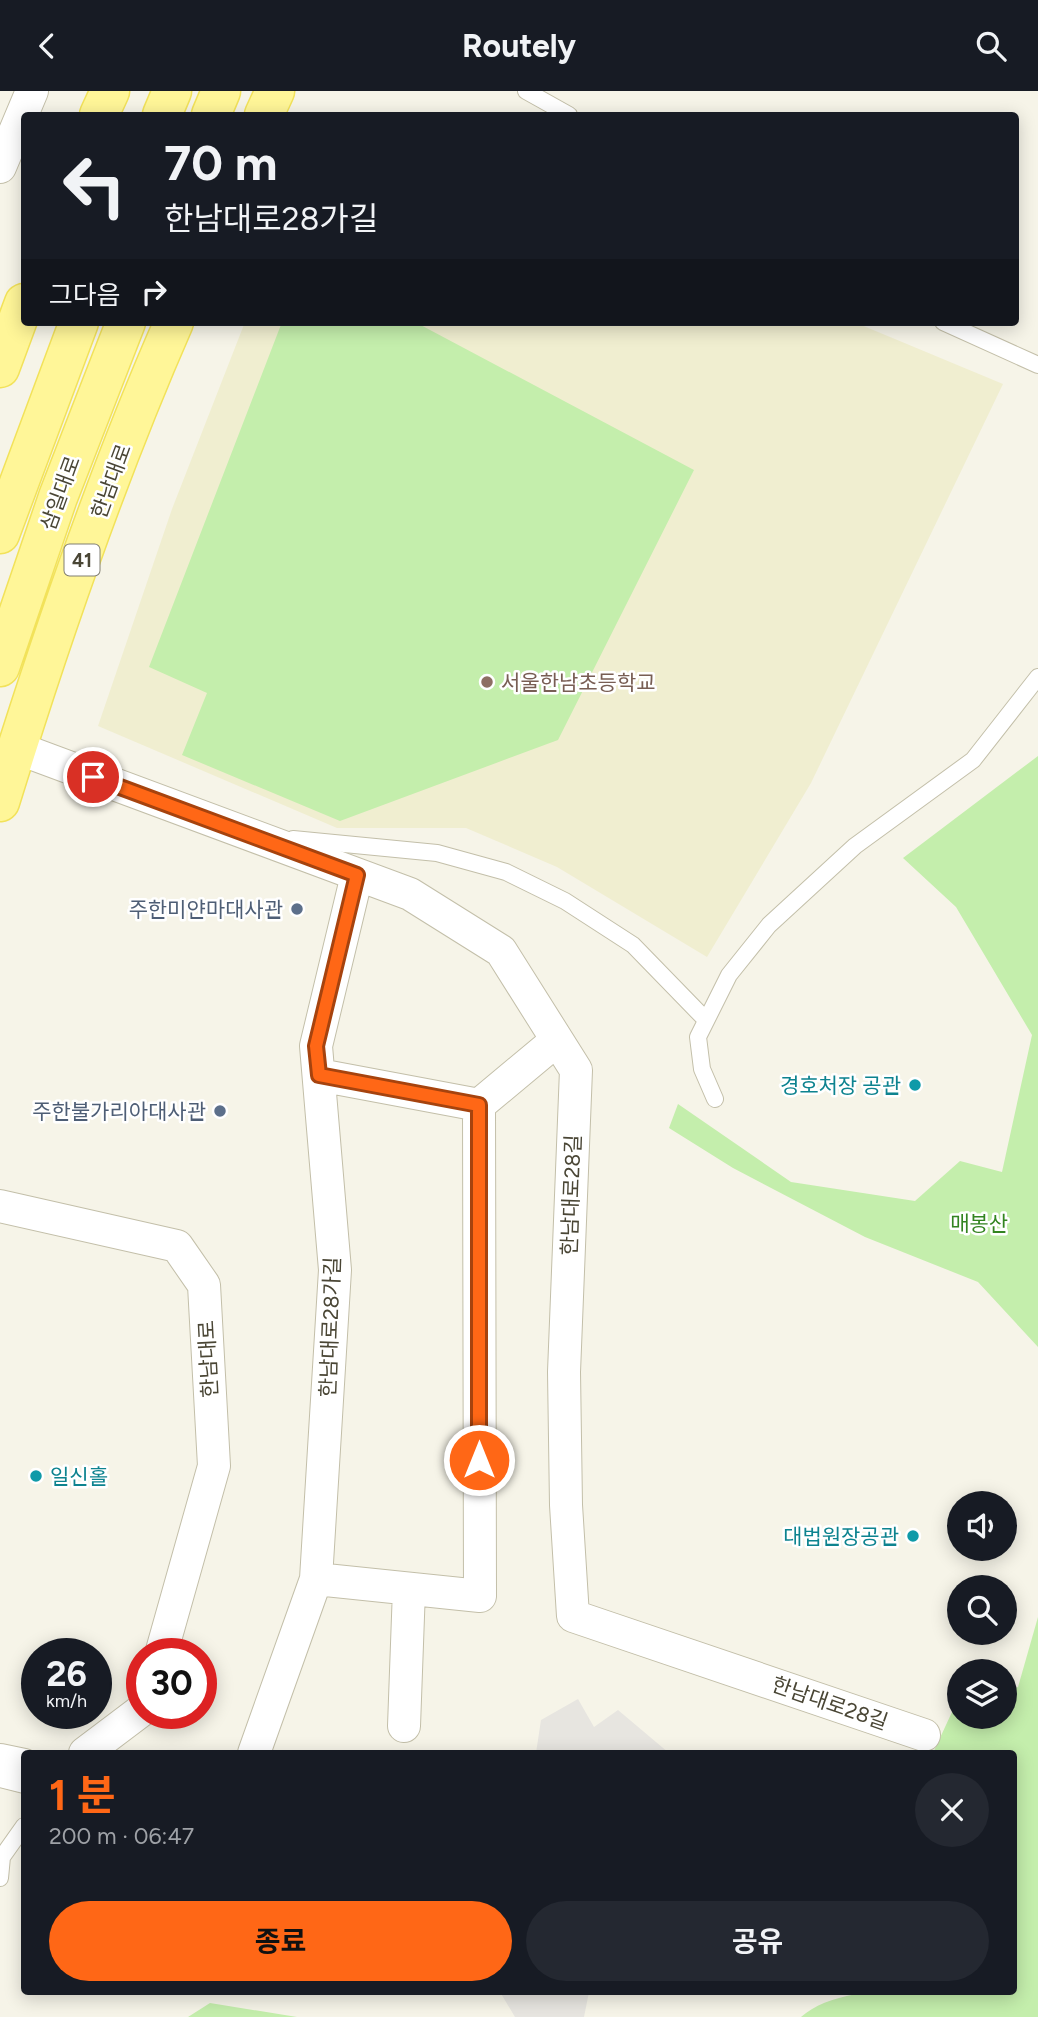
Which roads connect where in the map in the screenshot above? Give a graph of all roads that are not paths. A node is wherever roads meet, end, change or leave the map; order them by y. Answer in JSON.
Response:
{"nodes":[{"id":1,"x":32,"y":91,"type":"edge"},
{"id":2,"x":110,"y":91,"type":"edge"},
{"id":3,"x":172,"y":91,"type":"edge"},
{"id":4,"x":221,"y":91,"type":"edge"},
{"id":5,"x":275,"y":91,"type":"edge"},
{"id":6,"x":526,"y":91,"type":"edge"},
{"id":7,"x":23,"y":112,"type":"edge"},
{"id":8,"x":100,"y":112,"type":"edge"},
{"id":9,"x":163,"y":112,"type":"edge"},
{"id":10,"x":212,"y":112,"type":"edge"},
{"id":11,"x":265,"y":112,"type":"edge"},
{"id":12,"x":564,"y":112,"type":"edge"},
{"id":13,"x":21,"y":117,"type":"edge"},
{"id":14,"x":0,"y":167,"type":"edge"},
{"id":15,"x":21,"y":311,"type":"edge"},
{"id":16,"x":78,"y":326,"type":"edge"},
{"id":17,"x":124,"y":326,"type":"edge"},
{"id":18,"x":172,"y":326,"type":"edge"},
{"id":19,"x":952,"y":326,"type":"edge"},
{"id":20,"x":1038,"y":365,"type":"edge"},
{"id":21,"x":0,"y":368,"type":"edge"},
{"id":22,"x":0,"y":534,"type":"edge"},
{"id":23,"x":0,"y":667,"type":"edge"},
{"id":24,"x":1038,"y":677,"type":"edge"},
{"id":25,"x":17,"y":748,"type":"junction"},
{"id":26,"x":0,"y":802,"type":"edge"},
{"id":27,"x":248,"y":835,"type":"junction"},
{"id":28,"x":357,"y":875,"type":"junction"},
{"id":29,"x":705,"y":1020,"type":"junction"},
{"id":30,"x":557,"y":1040,"type":"junction"},
{"id":31,"x":319,"y":1075,"type":"junction"},
{"id":32,"x":715,"y":1099,"type":"dead end"},
{"id":33,"x":479,"y":1105,"type":"junction"},
{"id":34,"x":0,"y":1206,"type":"edge"},
{"id":35,"x":316,"y":1579,"type":"junction"},
{"id":36,"x":409,"y":1589,"type":"junction"},
{"id":37,"x":166,"y":1638,"type":"edge"},
{"id":38,"x":126,"y":1722,"type":"edge"},
{"id":39,"x":404,"y":1726,"type":"dead end"},
{"id":40,"x":924,"y":1734,"type":"dead end"},
{"id":41,"x":89,"y":1750,"type":"edge"},
{"id":42,"x":255,"y":1750,"type":"edge"},
{"id":43,"x":0,"y":1760,"type":"edge"},
{"id":44,"x":21,"y":1764,"type":"edge"},
{"id":45,"x":0,"y":1779,"type":"edge"},
{"id":46,"x":21,"y":1784,"type":"edge"},
{"id":47,"x":21,"y":1830,"type":"edge"},
{"id":48,"x":0,"y":1878,"type":"edge"}],
"edges":[{"from":1,"to":7,"type":"street"},
{"from":2,"to":8,"type":"main road"},
{"from":3,"to":9,"type":"main road"},
{"from":4,"to":10,"type":"main road"},
{"from":5,"to":11,"type":"main road"},
{"from":6,"to":12,"type":"lane"},
{"from":13,"to":14,"type":"street"},
{"from":15,"to":21,"type":"main road"},
{"from":16,"to":22,"type":"main road","name":"삼일대로"},
{"from":17,"to":23,"type":"main road","name":"삼일대로"},
{"from":18,"to":25,"type":"main road","name":"한남대로","number":"41"},
{"from":19,"to":20,"type":"lane"},
{"from":24,"to":29,"type":"lane"},
{"from":25,"to":26,"type":"main road","name":"한남대로","number":"41"},
{"from":25,"to":27,"type":"street","name":"한남대로28길"},
{"from":27,"to":28,"type":"street","name":"한남대로28길"},
{"from":27,"to":29,"type":"lane"},
{"from":28,"to":30,"type":"street","name":"한남대로28길"},
{"from":28,"to":31,"type":"street","name":"한남대로28가길"},
{"from":29,"to":32,"type":"lane"},
{"from":30,"to":33,"type":"street"},
{"from":30,"to":40,"type":"street","name":"한남대로28길"},
{"from":31,"to":33,"type":"street"},
{"from":31,"to":35,"type":"street","name":"한남대로28가길"},
{"from":33,"to":36,"type":"street"},
{"from":34,"to":37,"type":"street","name":"한남대로"},
{"from":35,"to":36,"type":"street"},
{"from":35,"to":42,"type":"street","name":"한남대로28가길"},
{"from":36,"to":39,"type":"street"},
{"from":38,"to":41,"type":"street"},
{"from":43,"to":44,"type":"street"},
{"from":45,"to":46,"type":"lane"},
{"from":47,"to":48,"type":"lane"}]}
